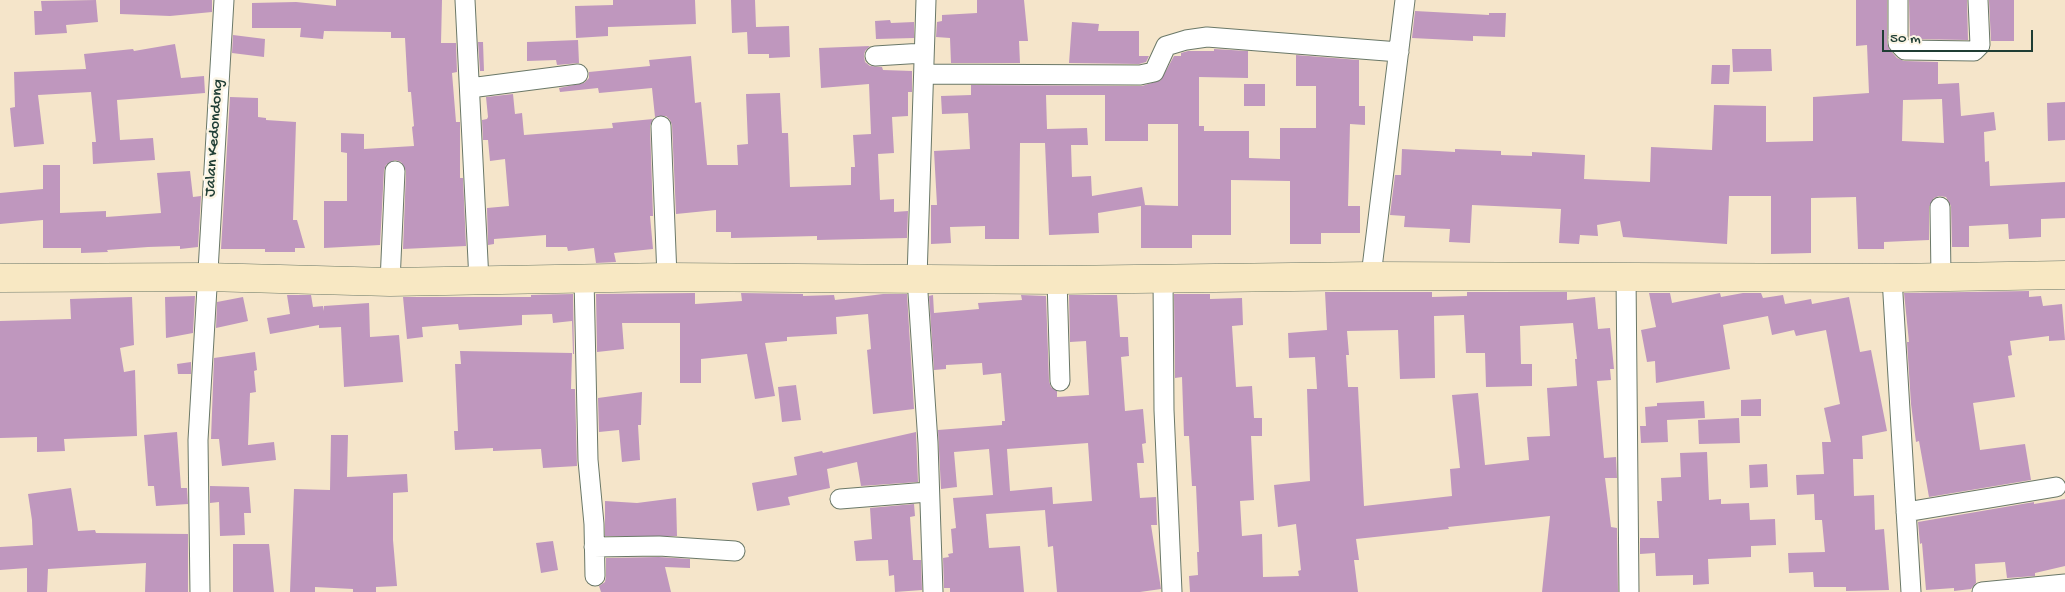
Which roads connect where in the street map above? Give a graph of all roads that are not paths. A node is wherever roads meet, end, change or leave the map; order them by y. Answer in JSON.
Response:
{"nodes":[{"id":1,"x":224,"y":0,"type":"edge"},
{"id":2,"x":465,"y":0,"type":"edge"},
{"id":3,"x":926,"y":0,"type":"edge"},
{"id":4,"x":1405,"y":0,"type":"edge"},
{"id":5,"x":1898,"y":0,"type":"edge"},
{"id":6,"x":1978,"y":0,"type":"edge"},
{"id":7,"x":1399,"y":52,"type":"junction"},
{"id":8,"x":924,"y":53,"type":"junction"},
{"id":9,"x":875,"y":56,"type":"dead end"},
{"id":10,"x":578,"y":74,"type":"dead end"},
{"id":11,"x":924,"y":74,"type":"junction"},
{"id":12,"x":470,"y":88,"type":"junction"},
{"id":13,"x":661,"y":126,"type":"dead end"},
{"id":14,"x":395,"y":171,"type":"dead end"},
{"id":15,"x":1940,"y":206,"type":"dead end"},
{"id":16,"x":2065,"y":275,"type":"edge"},
{"id":17,"x":1371,"y":276,"type":"junction"},
{"id":18,"x":1626,"y":276,"type":"junction"},
{"id":19,"x":206,"y":277,"type":"junction"},
{"id":20,"x":666,"y":277,"type":"junction"},
{"id":21,"x":1941,"y":277,"type":"junction"},
{"id":22,"x":0,"y":278,"type":"edge"},
{"id":23,"x":584,"y":278,"type":"junction"},
{"id":24,"x":916,"y":278,"type":"junction"},
{"id":25,"x":1163,"y":278,"type":"junction"},
{"id":26,"x":1892,"y":278,"type":"junction"},
{"id":27,"x":479,"y":280,"type":"junction"},
{"id":28,"x":1057,"y":280,"type":"junction"},
{"id":29,"x":390,"y":282,"type":"junction"},
{"id":30,"x":1060,"y":381,"type":"dead end"},
{"id":31,"x":2056,"y":488,"type":"dead end"},
{"id":32,"x":928,"y":492,"type":"junction"},
{"id":33,"x":840,"y":499,"type":"dead end"},
{"id":34,"x":1906,"y":512,"type":"junction"},
{"id":35,"x":594,"y":546,"type":"junction"},
{"id":36,"x":735,"y":551,"type":"dead end"},
{"id":37,"x":595,"y":576,"type":"dead end"},
{"id":38,"x":2065,"y":584,"type":"edge"},
{"id":39,"x":200,"y":592,"type":"edge"},
{"id":40,"x":933,"y":592,"type":"edge"},
{"id":41,"x":1172,"y":592,"type":"edge"},
{"id":42,"x":1629,"y":592,"type":"edge"},
{"id":43,"x":1911,"y":592,"type":"edge"},
{"id":44,"x":1982,"y":592,"type":"edge"}],
"edges":[{"from":1,"to":19,"type":"street","name":"Jalan Kedondong"},
{"from":2,"to":12,"type":"street"},
{"from":3,"to":8,"type":"street"},
{"from":4,"to":7,"type":"street"},
{"from":5,"to":6,"type":"street"},
{"from":7,"to":11,"type":"street"},
{"from":7,"to":17,"type":"street"},
{"from":8,"to":9,"type":"street"},
{"from":8,"to":11,"type":"street"},
{"from":10,"to":12,"type":"street"},
{"from":11,"to":24,"type":"street"},
{"from":12,"to":27,"type":"street"},
{"from":13,"to":20,"type":"street"},
{"from":14,"to":29,"type":"street"},
{"from":15,"to":21,"type":"street"},
{"from":16,"to":21,"type":"main road"},
{"from":17,"to":18,"type":"main road"},
{"from":17,"to":25,"type":"main road"},
{"from":18,"to":26,"type":"main road"},
{"from":18,"to":42,"type":"street"},
{"from":19,"to":22,"type":"main road"},
{"from":19,"to":29,"type":"main road"},
{"from":19,"to":39,"type":"street","name":"Jalan Kedondong"},
{"from":20,"to":23,"type":"main road"},
{"from":20,"to":24,"type":"main road"},
{"from":21,"to":26,"type":"main road"},
{"from":23,"to":27,"type":"main road"},
{"from":23,"to":35,"type":"street"},
{"from":24,"to":28,"type":"main road"},
{"from":24,"to":32,"type":"street"},
{"from":25,"to":28,"type":"main road"},
{"from":25,"to":41,"type":"street"},
{"from":26,"to":34,"type":"street"},
{"from":27,"to":29,"type":"main road"},
{"from":28,"to":30,"type":"street"},
{"from":31,"to":34,"type":"street"},
{"from":32,"to":33,"type":"street"},
{"from":32,"to":40,"type":"street"},
{"from":34,"to":43,"type":"street"},
{"from":35,"to":36,"type":"street"},
{"from":35,"to":37,"type":"street"},
{"from":38,"to":44,"type":"street"}]}
